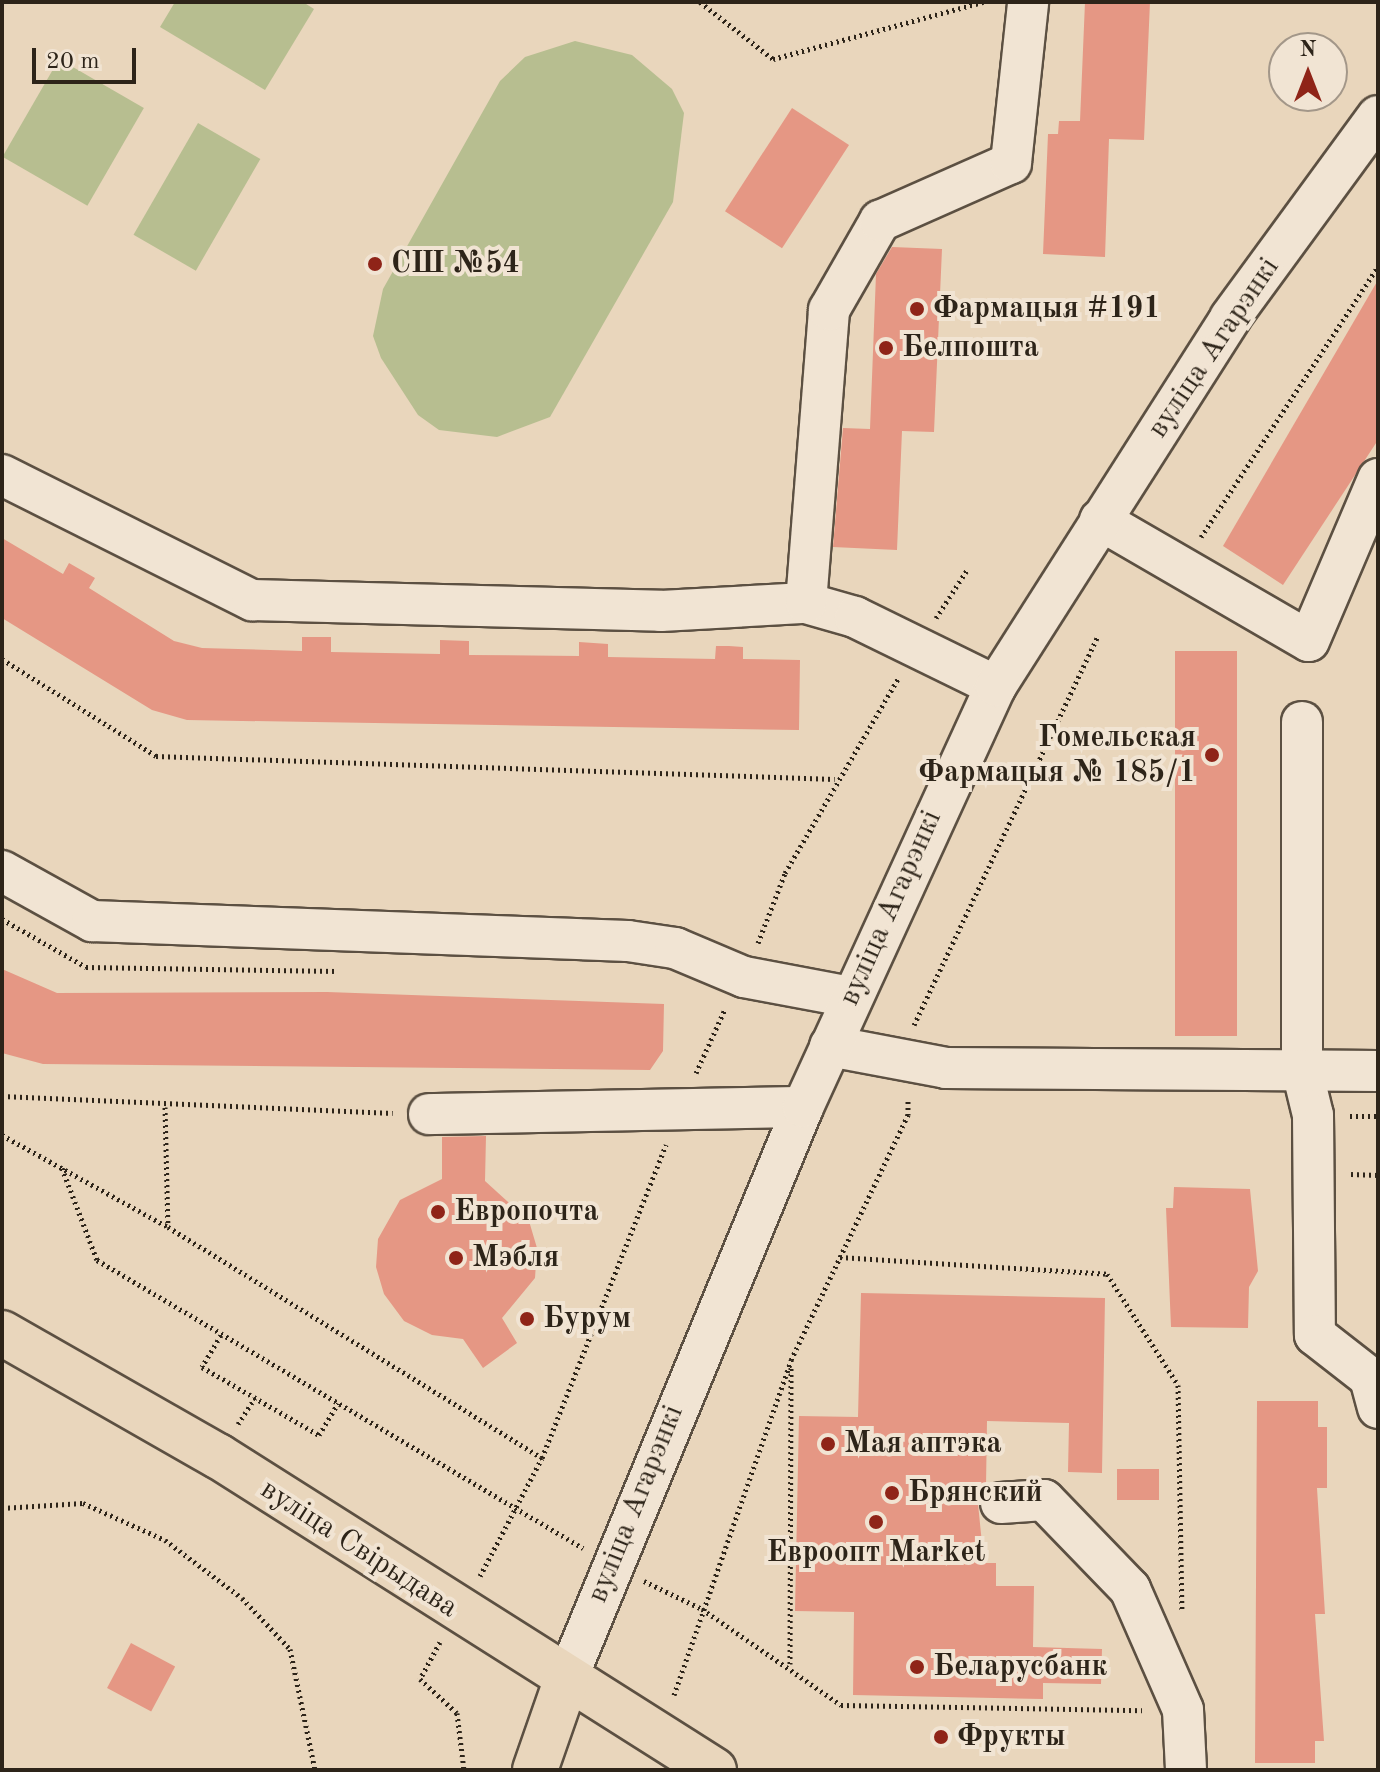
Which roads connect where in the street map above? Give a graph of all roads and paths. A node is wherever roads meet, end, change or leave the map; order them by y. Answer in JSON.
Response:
{"nodes":[{"id":1,"x":700,"y":2,"type":"edge"},
{"id":2,"x":983,"y":2,"type":"edge"},
{"id":3,"x":1028,"y":3,"type":"edge"},
{"id":4,"x":1378,"y":116,"type":"edge"},
{"id":5,"x":1378,"y":267,"type":"edge"},
{"id":6,"x":2,"y":475,"type":"edge"},
{"id":7,"x":1378,"y":479,"type":"edge"},
{"id":8,"x":1100,"y":520,"type":"junction"},
{"id":9,"x":1182,"y":566,"type":"junction"},
{"id":10,"x":806,"y":603,"type":"junction"},
{"id":11,"x":1098,"y":636,"type":"dead end"},
{"id":12,"x":2,"y":659,"type":"edge"},
{"id":13,"x":996,"y":686,"type":"junction"},
{"id":14,"x":1302,"y":722,"type":"dead end"},
{"id":15,"x":835,"y":779,"type":"dead end"},
{"id":16,"x":2,"y":871,"type":"edge"},
{"id":17,"x":851,"y":997,"type":"junction"},
{"id":18,"x":830,"y":1046,"type":"junction"},
{"id":19,"x":910,"y":1063,"type":"junction"},
{"id":20,"x":1302,"y":1070,"type":"junction"},
{"id":21,"x":1378,"y":1071,"type":"edge"},
{"id":22,"x":2,"y":1096,"type":"edge"},
{"id":23,"x":165,"y":1107,"type":"junction"},
{"id":24,"x":803,"y":1107,"type":"junction"},
{"id":25,"x":429,"y":1114,"type":"joint"},
{"id":26,"x":2,"y":1135,"type":"edge"},
{"id":27,"x":62,"y":1168,"type":"junction"},
{"id":28,"x":168,"y":1227,"type":"junction"},
{"id":29,"x":840,"y":1257,"type":"junction"},
{"id":30,"x":221,"y":1335,"type":"junction"},
{"id":31,"x":7,"y":1347,"type":"edge"},
{"id":32,"x":791,"y":1360,"type":"junction"},
{"id":33,"x":338,"y":1403,"type":"junction"},
{"id":34,"x":1378,"y":1408,"type":"edge"},
{"id":35,"x":1001,"y":1503,"type":"dead end"},
{"id":36,"x":2,"y":1508,"type":"edge"},
{"id":37,"x":517,"y":1510,"type":"junction"},
{"id":38,"x":609,"y":1564,"type":"junction"},
{"id":39,"x":702,"y":1609,"type":"junction"},
{"id":40,"x":456,"y":1613,"type":"junction"},
{"id":41,"x":1182,"y":1617,"type":"dead end"},
{"id":42,"x":790,"y":1665,"type":"junction"},
{"id":43,"x":566,"y":1681,"type":"junction"},
{"id":44,"x":674,"y":1695,"type":"dead end"},
{"id":45,"x":1183,"y":1710,"type":"junction"},
{"id":46,"x":315,"y":1770,"type":"edge"},
{"id":47,"x":464,"y":1770,"type":"edge"},
{"id":48,"x":535,"y":1770,"type":"edge"},
{"id":49,"x":714,"y":1770,"type":"edge"},
{"id":50,"x":1186,"y":1770,"type":"edge"}],
"edges":[{"from":1,"to":2,"type":"path"},
{"from":3,"to":10,"type":"street"},
{"from":4,"to":8,"type":"street","name":"вуліца Агарэнкі"},
{"from":5,"to":9,"type":"path"},
{"from":6,"to":10,"type":"street"},
{"from":7,"to":9,"type":"street"},
{"from":8,"to":9,"type":"street"},
{"from":8,"to":13,"type":"street","name":"вуліца Агарэнкі"},
{"from":10,"to":13,"type":"street"},
{"from":11,"to":19,"type":"path"},
{"from":12,"to":15,"type":"path"},
{"from":13,"to":17,"type":"street","name":"вуліца Агарэнкі"},
{"from":14,"to":20,"type":"street"},
{"from":16,"to":17,"type":"street"},
{"from":17,"to":18,"type":"street","name":"вуліца Агарэнкі"},
{"from":18,"to":19,"type":"street"},
{"from":18,"to":24,"type":"street","name":"вуліца Агарэнкі"},
{"from":19,"to":20,"type":"street"},
{"from":19,"to":29,"type":"path"},
{"from":20,"to":21,"type":"street"},
{"from":20,"to":34,"type":"street"},
{"from":22,"to":23,"type":"path"},
{"from":23,"to":25,"type":"path"},
{"from":23,"to":28,"type":"path"},
{"from":24,"to":25,"type":"street"},
{"from":24,"to":38,"type":"street","name":"вуліца Агарэнкі"},
{"from":26,"to":27,"type":"path"},
{"from":27,"to":28,"type":"path"},
{"from":27,"to":30,"type":"path"},
{"from":28,"to":37,"type":"path"},
{"from":29,"to":32,"type":"path"},
{"from":29,"to":41,"type":"path"},
{"from":30,"to":33,"type":"path"},
{"from":30,"to":33,"type":"path"},
{"from":31,"to":40,"type":"main road","name":"вуліца Свірыдава"},
{"from":32,"to":39,"type":"path"},
{"from":32,"to":42,"type":"path"},
{"from":33,"to":37,"type":"path"},
{"from":35,"to":45,"type":"street"},
{"from":36,"to":46,"type":"path"},
{"from":37,"to":38,"type":"path"},
{"from":37,"to":40,"type":"path"},
{"from":38,"to":39,"type":"path"},
{"from":38,"to":43,"type":"street","name":"вуліца Агарэнкі"},
{"from":39,"to":42,"type":"path"},
{"from":39,"to":44,"type":"path"},
{"from":40,"to":43,"type":"main road","name":"вуліца Свірыдава"},
{"from":40,"to":47,"type":"path"},
{"from":42,"to":45,"type":"path"},
{"from":43,"to":48,"type":"main road","name":"вуліца Агарэнкі"},
{"from":43,"to":49,"type":"main road","name":"вуліца Свірыдава"},
{"from":45,"to":50,"type":"street"}]}
